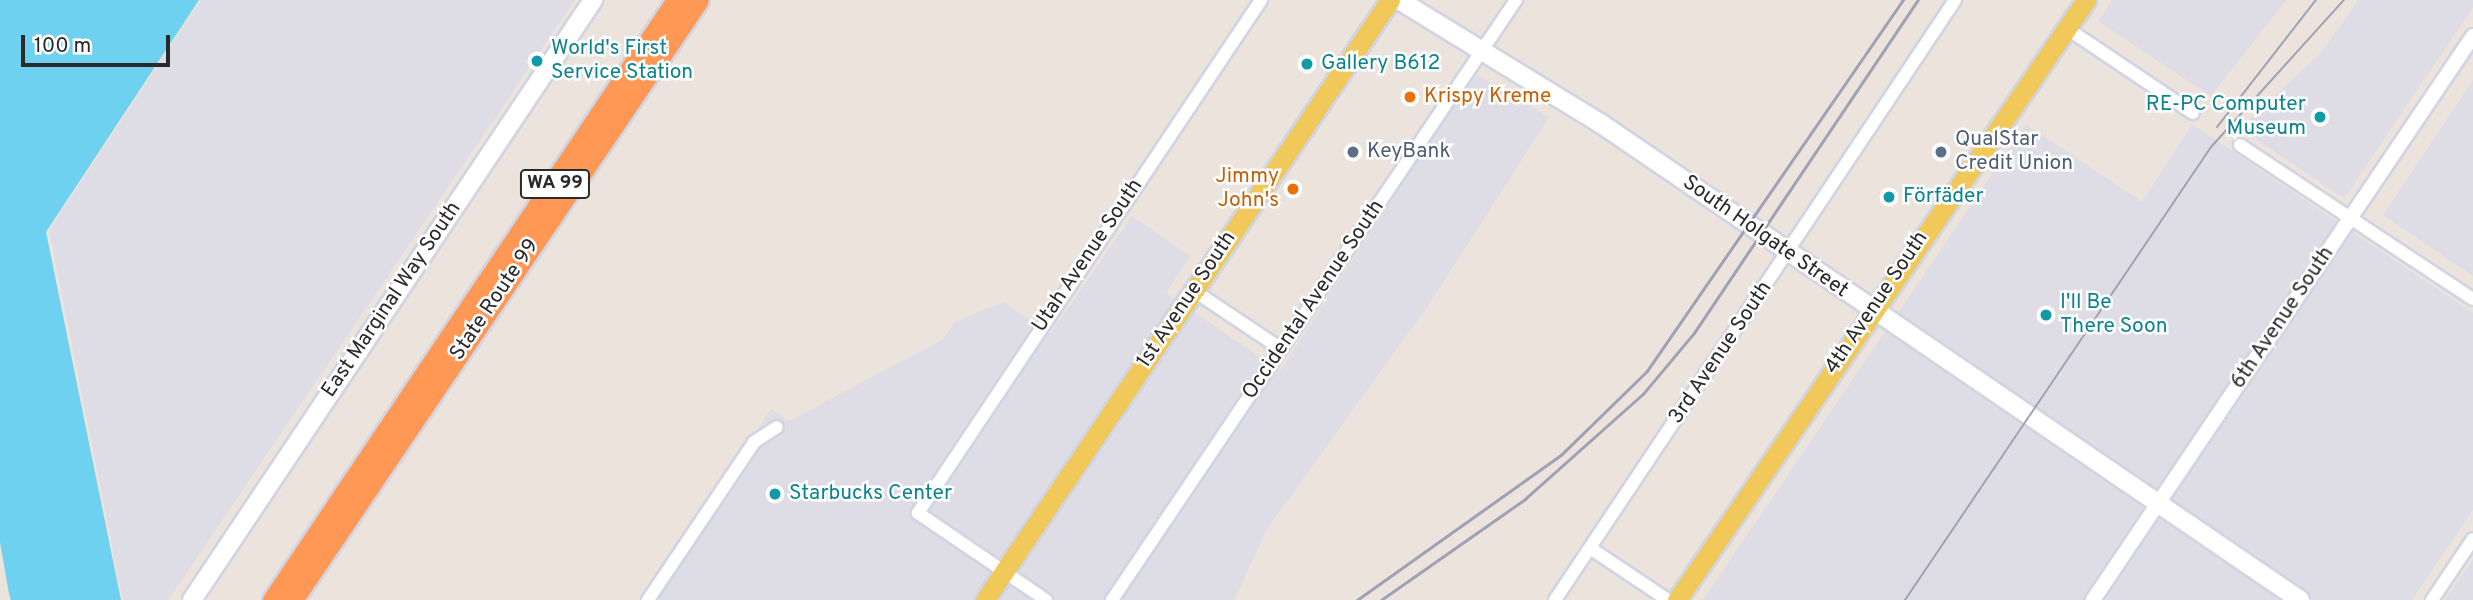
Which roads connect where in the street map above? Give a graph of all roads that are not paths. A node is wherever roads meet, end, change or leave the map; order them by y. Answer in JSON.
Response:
{"nodes":[{"id":1,"x":593,"y":0,"type":"edge"},
{"id":2,"x":677,"y":0,"type":"edge"},
{"id":3,"x":698,"y":0,"type":"edge"},
{"id":4,"x":1261,"y":0,"type":"edge"},
{"id":5,"x":1390,"y":0,"type":"edge"},
{"id":6,"x":1399,"y":0,"type":"edge"},
{"id":7,"x":1516,"y":0,"type":"edge"},
{"id":8,"x":1955,"y":0,"type":"edge"},
{"id":9,"x":2082,"y":2,"type":"edge"},
{"id":10,"x":2065,"y":27,"type":"junction"},
{"id":11,"x":2473,"y":36,"type":"edge"},
{"id":12,"x":1480,"y":53,"type":"junction"},
{"id":13,"x":2193,"y":113,"type":"dead end"},
{"id":14,"x":2240,"y":145,"type":"dead end"},
{"id":15,"x":2350,"y":218,"type":"junction"},
{"id":16,"x":1787,"y":254,"type":"junction"},
{"id":17,"x":1193,"y":290,"type":"junction"},
{"id":18,"x":2473,"y":299,"type":"edge"},
{"id":19,"x":1871,"y":310,"type":"junction"},
{"id":20,"x":1281,"y":349,"type":"junction"},
{"id":21,"x":778,"y":427,"type":"dead end"},
{"id":22,"x":2157,"y":504,"type":"junction"},
{"id":23,"x":2473,"y":539,"type":"edge"},
{"id":24,"x":1590,"y":548,"type":"junction"},
{"id":25,"x":1004,"y":572,"type":"junction"},
{"id":26,"x":192,"y":600,"type":"edge"},
{"id":27,"x":273,"y":600,"type":"edge"},
{"id":28,"x":292,"y":600,"type":"edge"},
{"id":29,"x":648,"y":600,"type":"edge"},
{"id":30,"x":985,"y":600,"type":"edge"},
{"id":31,"x":1046,"y":600,"type":"edge"},
{"id":32,"x":1112,"y":600,"type":"edge"},
{"id":33,"x":1555,"y":600,"type":"edge"},
{"id":34,"x":1668,"y":600,"type":"edge"},
{"id":35,"x":1677,"y":600,"type":"edge"},
{"id":36,"x":2093,"y":600,"type":"edge"},
{"id":37,"x":2300,"y":600,"type":"edge"},
{"id":38,"x":2432,"y":600,"type":"edge"}],
"edges":[{"from":1,"to":26,"type":"main road","name":"East Marginal Way South"},
{"from":2,"to":27,"type":"highway","name":"State Route 99","number":"WA 99"},
{"from":3,"to":28,"type":"highway","name":"State Route 99","number":"WA 99"},
{"from":4,"to":25,"type":"street","name":"Utah Avenue South"},
{"from":5,"to":17,"type":"main road","name":"1st Avenue South"},
{"from":6,"to":12,"type":"main road","name":"South Holgate Street"},
{"from":7,"to":12,"type":"street","name":"Occidental Avenue South"},
{"from":8,"to":16,"type":"street","name":"3rd Avenue South"},
{"from":9,"to":10,"type":"main road","name":"4th Avenue South"},
{"from":10,"to":13,"type":"street"},
{"from":10,"to":19,"type":"main road","name":"4th Avenue South"},
{"from":11,"to":15,"type":"street","name":"6th Avenue South"},
{"from":12,"to":16,"type":"main road","name":"South Holgate Street"},
{"from":12,"to":20,"type":"street","name":"Occidental Avenue South"},
{"from":14,"to":15,"type":"street"},
{"from":15,"to":18,"type":"street"},
{"from":15,"to":22,"type":"street","name":"6th Avenue South"},
{"from":16,"to":19,"type":"main road","name":"South Holgate Street"},
{"from":16,"to":24,"type":"street","name":"3rd Avenue South"},
{"from":17,"to":20,"type":"street"},
{"from":17,"to":25,"type":"main road","name":"1st Avenue South"},
{"from":19,"to":22,"type":"main road","name":"South Holgate Street"},
{"from":19,"to":35,"type":"main road","name":"4th Avenue South"},
{"from":20,"to":32,"type":"street","name":"Occidental Avenue South"},
{"from":21,"to":29,"type":"street"},
{"from":22,"to":36,"type":"street","name":"6th Avenue South"},
{"from":22,"to":37,"type":"main road","name":"South Holgate Street"},
{"from":23,"to":38,"type":"street"},
{"from":24,"to":33,"type":"street","name":"3rd Avenue South"},
{"from":24,"to":34,"type":"street"},
{"from":25,"to":30,"type":"main road","name":"1st Avenue South"},
{"from":25,"to":31,"type":"street"}]}
